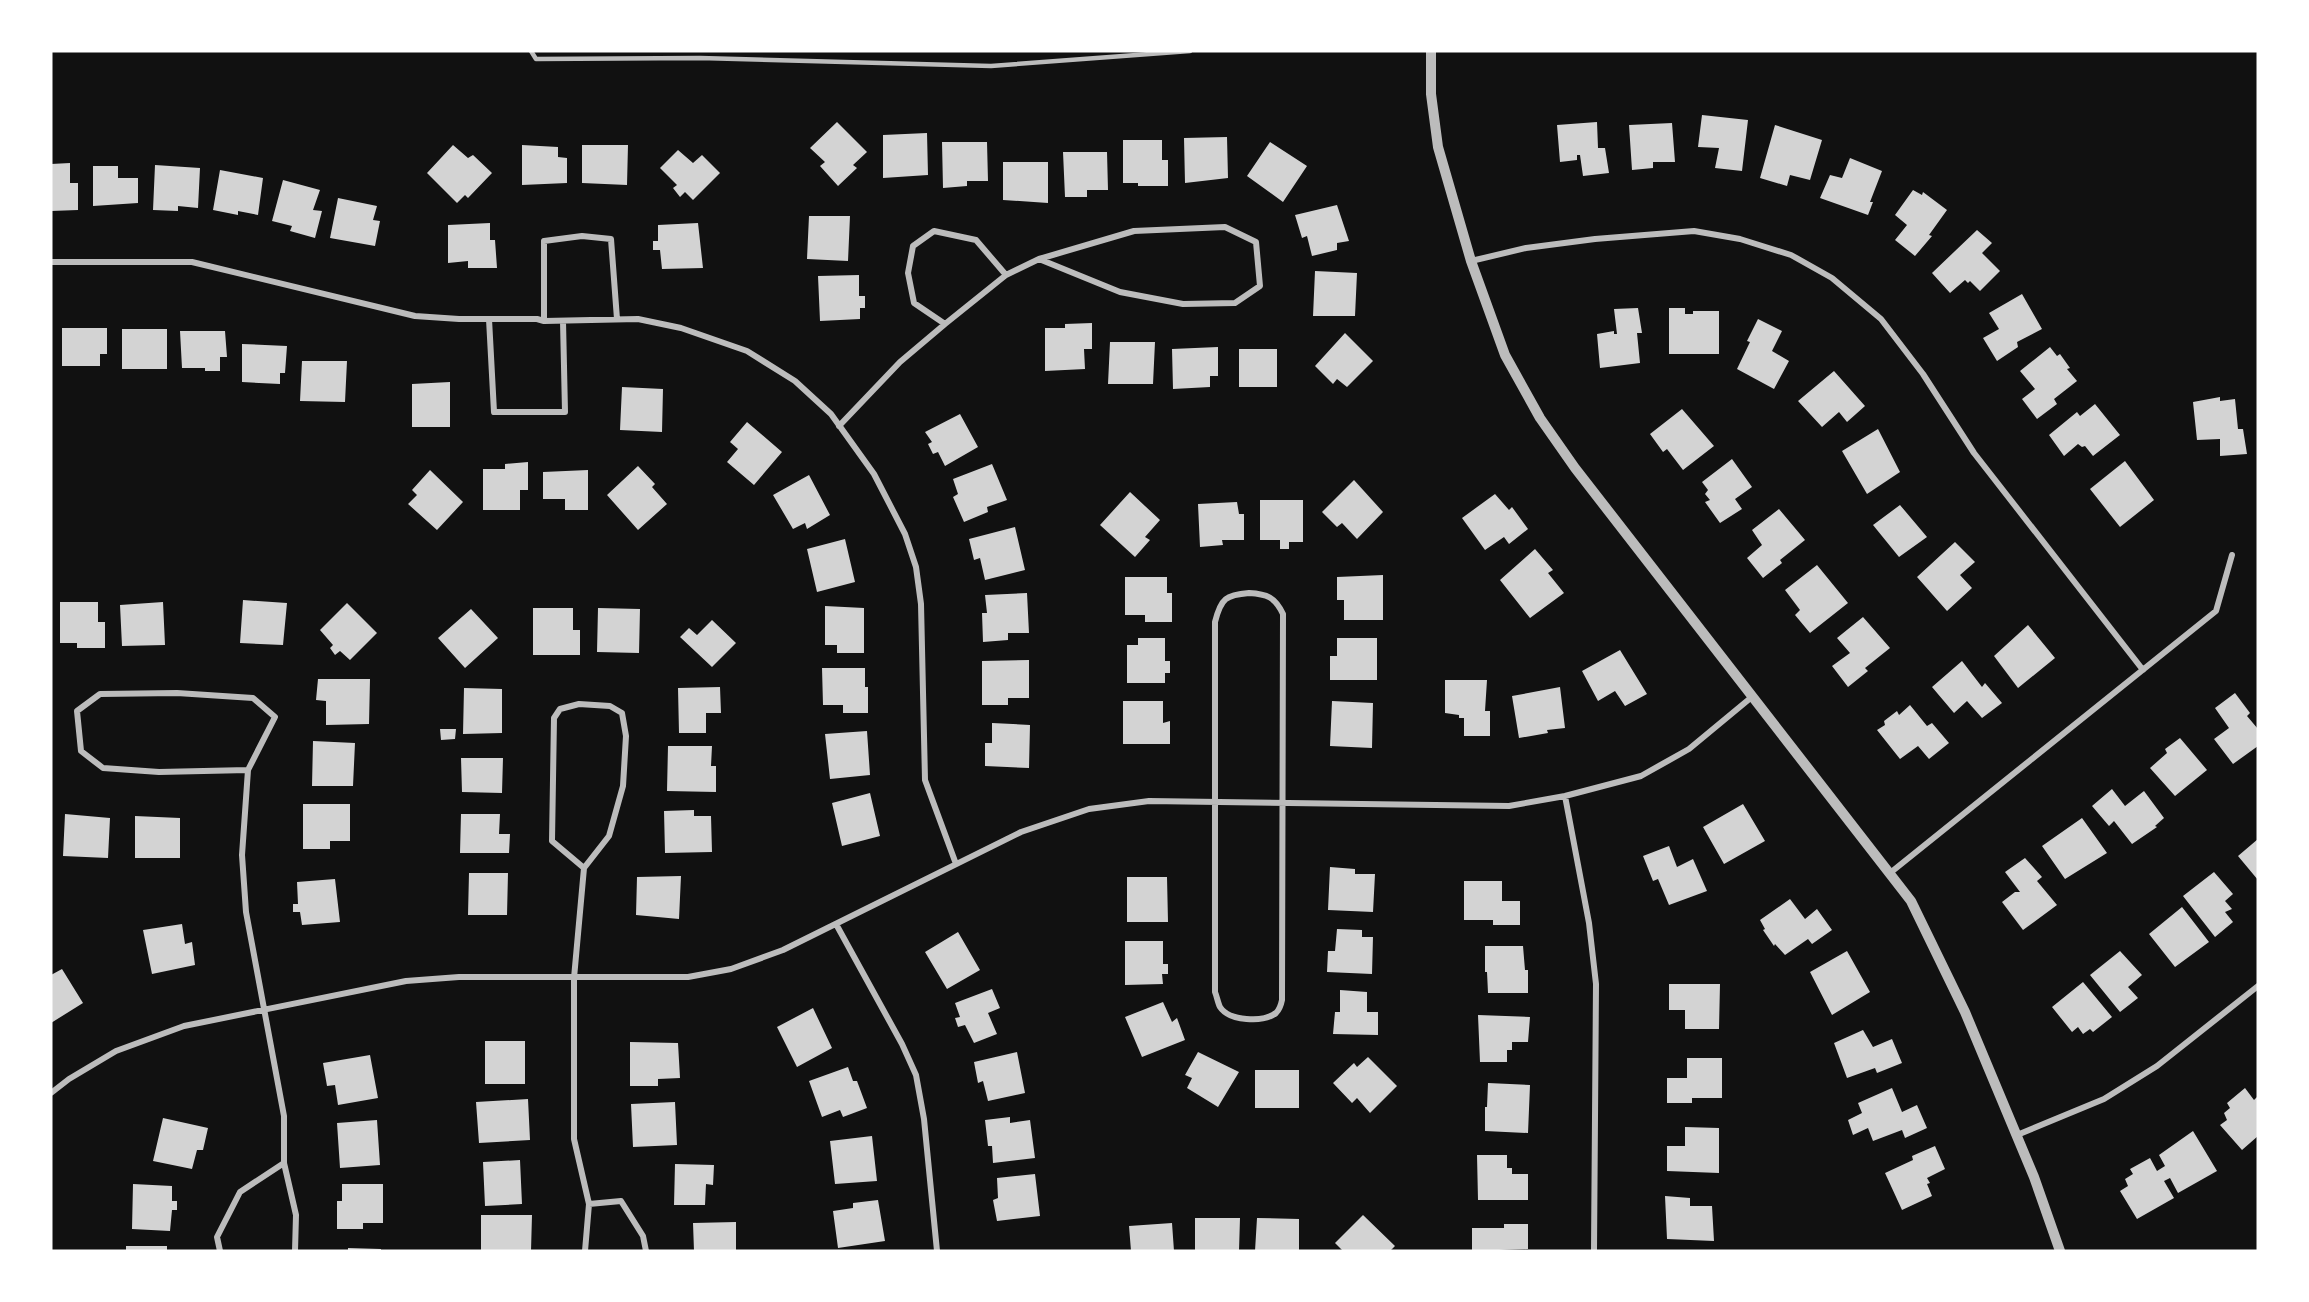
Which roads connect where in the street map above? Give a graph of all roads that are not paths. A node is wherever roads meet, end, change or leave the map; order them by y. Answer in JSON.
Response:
{"nodes":[{"id":1,"x":531,"y":51,"type":"edge"},
{"id":2,"x":1190,"y":51,"type":"edge"},
{"id":3,"x":1431,"y":51,"type":"edge"},
{"id":4,"x":1039,"y":259,"type":"junction"},
{"id":5,"x":1471,"y":261,"type":"junction"},
{"id":6,"x":51,"y":262,"type":"edge"},
{"id":7,"x":1006,"y":275,"type":"junction"},
{"id":8,"x":489,"y":319,"type":"junction"},
{"id":9,"x":617,"y":319,"type":"junction"},
{"id":10,"x":544,"y":321,"type":"junction"},
{"id":11,"x":563,"y":321,"type":"junction"},
{"id":12,"x":945,"y":324,"type":"junction"},
{"id":13,"x":839,"y":426,"type":"junction"},
{"id":14,"x":2232,"y":555,"type":"dead end"},
{"id":15,"x":2143,"y":670,"type":"junction"},
{"id":16,"x":1753,"y":696,"type":"junction"},
{"id":17,"x":248,"y":770,"type":"junction"},
{"id":18,"x":1565,"y":796,"type":"junction"},
{"id":19,"x":1214,"y":801,"type":"junction"},
{"id":20,"x":1284,"y":801,"type":"junction"},
{"id":21,"x":956,"y":864,"type":"junction"},
{"id":22,"x":585,"y":868,"type":"junction"},
{"id":23,"x":1890,"y":873,"type":"junction"},
{"id":24,"x":836,"y":924,"type":"junction"},
{"id":25,"x":574,"y":978,"type":"junction"},
{"id":26,"x":2258,"y":986,"type":"edge"},
{"id":27,"x":264,"y":1010,"type":"junction"},
{"id":28,"x":51,"y":1093,"type":"edge"},
{"id":29,"x":2017,"y":1135,"type":"junction"},
{"id":30,"x":284,"y":1163,"type":"junction"},
{"id":31,"x":589,"y":1204,"type":"junction"},
{"id":32,"x":220,"y":1251,"type":"edge"},
{"id":33,"x":295,"y":1251,"type":"edge"},
{"id":34,"x":585,"y":1251,"type":"edge"},
{"id":35,"x":646,"y":1251,"type":"edge"},
{"id":36,"x":937,"y":1251,"type":"edge"},
{"id":37,"x":1594,"y":1251,"type":"edge"},
{"id":38,"x":2060,"y":1251,"type":"edge"}],
"edges":[{"from":1,"to":2,"type":"lane"},
{"from":3,"to":5,"type":"street"},
{"from":4,"to":4,"type":"street"},
{"from":4,"to":7,"type":"street"},
{"from":5,"to":15,"type":"street"},
{"from":5,"to":16,"type":"street"},
{"from":6,"to":8,"type":"street"},
{"from":7,"to":12,"type":"street"},
{"from":7,"to":12,"type":"street"},
{"from":8,"to":10,"type":"street"},
{"from":8,"to":11,"type":"street"},
{"from":9,"to":10,"type":"street"},
{"from":9,"to":11,"type":"street"},
{"from":9,"to":13,"type":"street"},
{"from":10,"to":11,"type":"street"},
{"from":12,"to":13,"type":"street"},
{"from":13,"to":21,"type":"street"},
{"from":14,"to":15,"type":"street"},
{"from":15,"to":23,"type":"street"},
{"from":16,"to":18,"type":"street"},
{"from":16,"to":23,"type":"street"},
{"from":17,"to":17,"type":"street"},
{"from":17,"to":27,"type":"street"},
{"from":18,"to":20,"type":"street"},
{"from":18,"to":37,"type":"street"},
{"from":19,"to":20,"type":"street"},
{"from":19,"to":20,"type":"street"},
{"from":19,"to":20,"type":"street"},
{"from":19,"to":21,"type":"street"},
{"from":21,"to":24,"type":"street"},
{"from":22,"to":22,"type":"street"},
{"from":22,"to":25,"type":"street"},
{"from":23,"to":29,"type":"street"},
{"from":24,"to":25,"type":"street"},
{"from":24,"to":36,"type":"street"},
{"from":25,"to":27,"type":"street"},
{"from":25,"to":31,"type":"street"},
{"from":26,"to":29,"type":"street"},
{"from":27,"to":28,"type":"street"},
{"from":27,"to":30,"type":"street"},
{"from":29,"to":38,"type":"street"},
{"from":30,"to":32,"type":"street"},
{"from":30,"to":33,"type":"street"},
{"from":31,"to":34,"type":"street"},
{"from":31,"to":35,"type":"street"}]}
